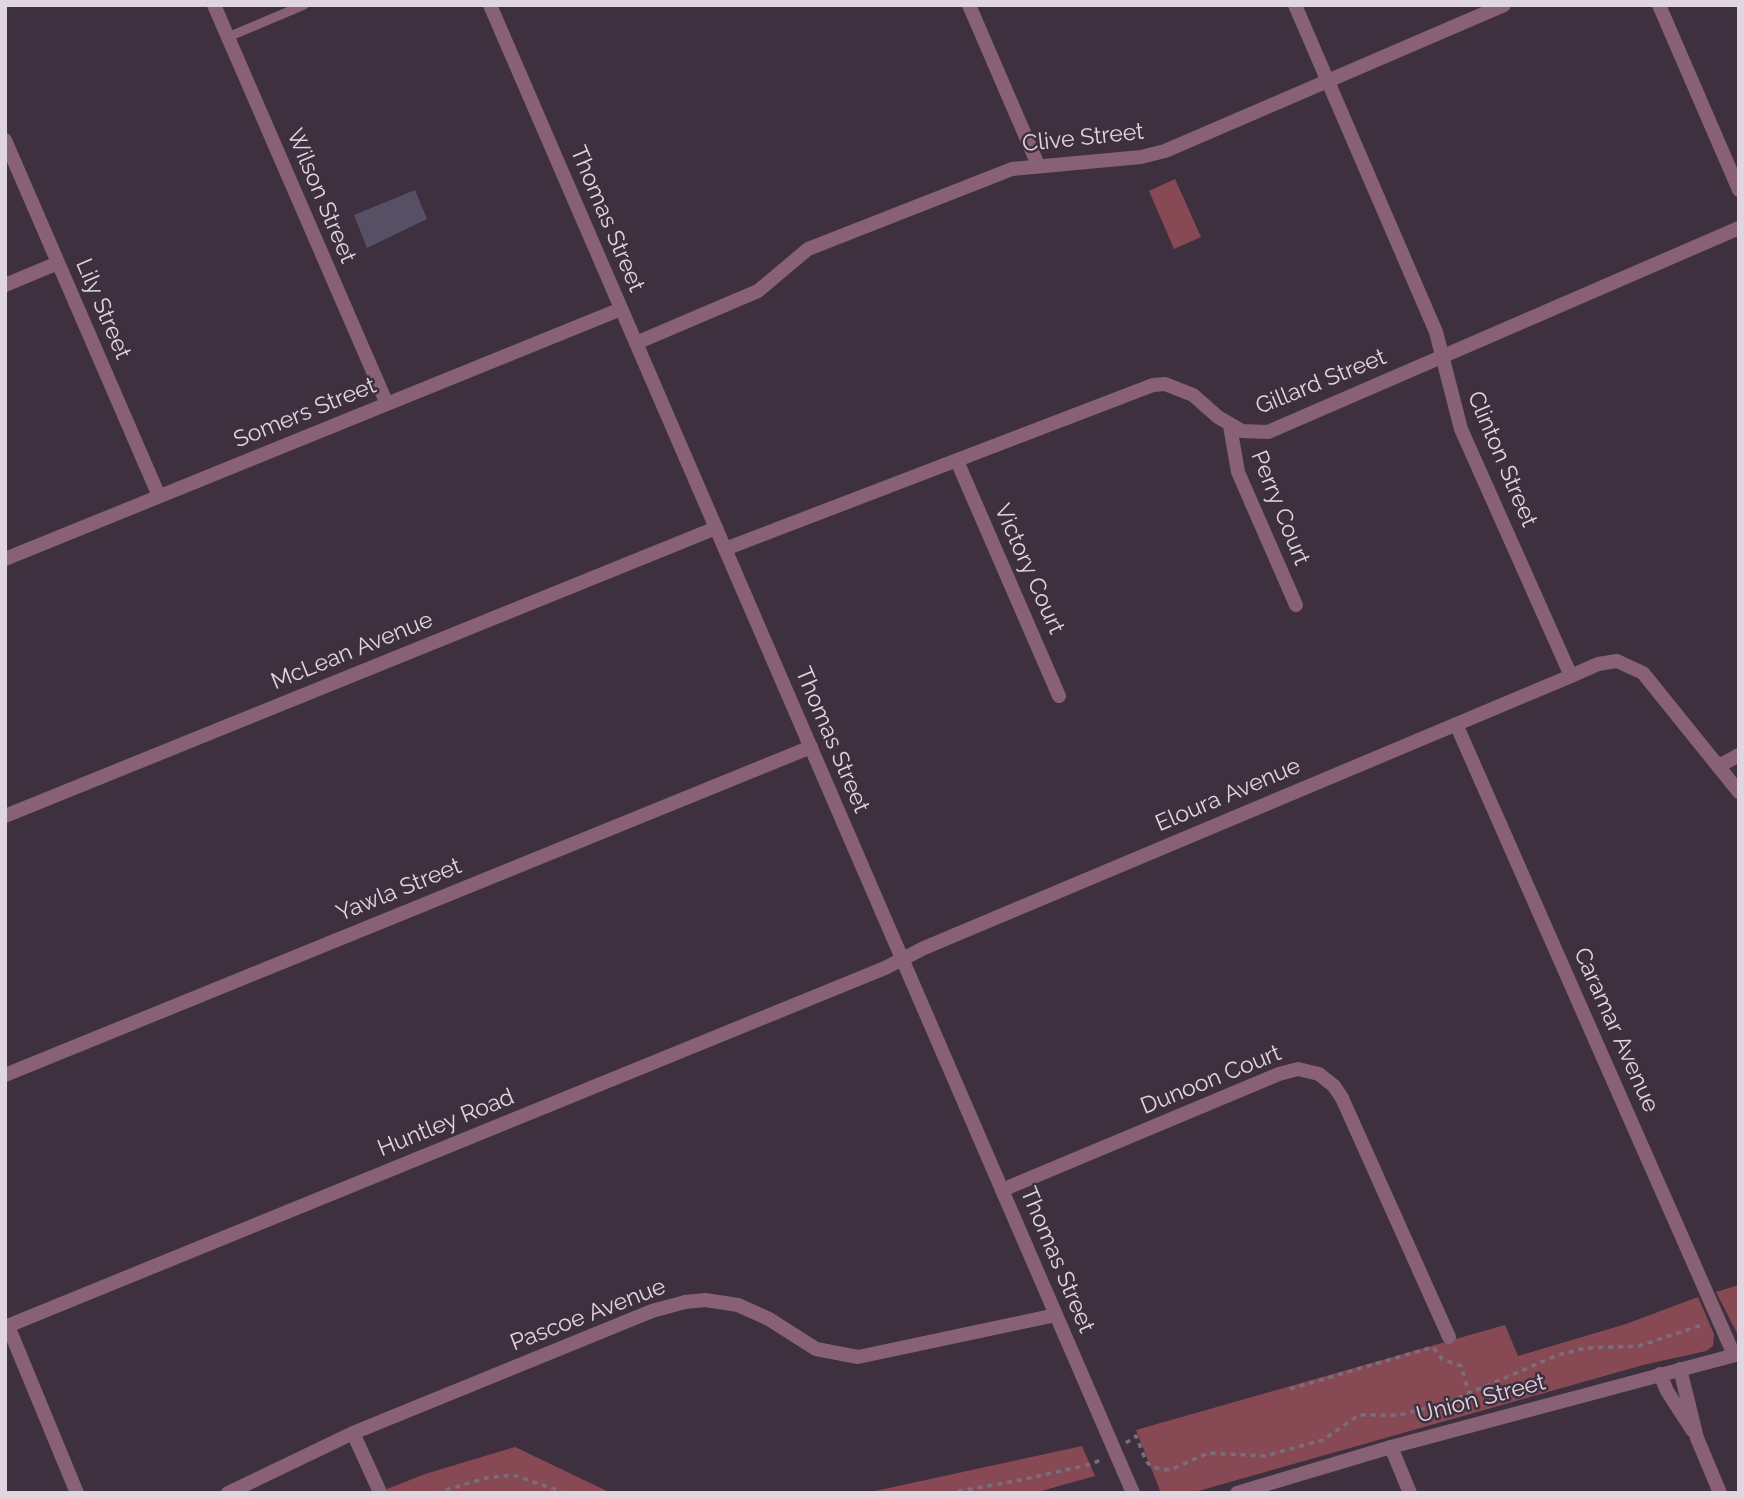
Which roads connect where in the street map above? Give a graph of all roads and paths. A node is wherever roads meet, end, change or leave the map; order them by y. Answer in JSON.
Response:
{"nodes":[{"id":1,"x":214,"y":5,"type":"edge"},
{"id":2,"x":304,"y":5,"type":"edge"},
{"id":3,"x":490,"y":5,"type":"edge"},
{"id":4,"x":969,"y":5,"type":"edge"},
{"id":5,"x":1295,"y":5,"type":"edge"},
{"id":6,"x":1504,"y":5,"type":"edge"},
{"id":7,"x":1658,"y":5,"type":"edge"},
{"id":8,"x":228,"y":37,"type":"junction"},
{"id":9,"x":1328,"y":81,"type":"junction"},
{"id":10,"x":5,"y":139,"type":"edge"},
{"id":11,"x":1038,"y":165,"type":"junction"},
{"id":12,"x":1739,"y":190,"type":"edge"},
{"id":13,"x":1739,"y":228,"type":"edge"},
{"id":14,"x":58,"y":263,"type":"junction"},
{"id":15,"x":5,"y":285,"type":"edge"},
{"id":16,"x":621,"y":309,"type":"junction"},
{"id":17,"x":636,"y":343,"type":"junction"},
{"id":18,"x":1441,"y":356,"type":"junction"},
{"id":19,"x":387,"y":404,"type":"junction"},
{"id":20,"x":1230,"y":426,"type":"junction"},
{"id":21,"x":957,"y":461,"type":"junction"},
{"id":22,"x":159,"y":496,"type":"junction"},
{"id":23,"x":716,"y":528,"type":"junction"},
{"id":24,"x":725,"y":549,"type":"junction"},
{"id":25,"x":5,"y":559,"type":"edge"},
{"id":26,"x":1296,"y":605,"type":"dead end"},
{"id":27,"x":1571,"y":676,"type":"junction"},
{"id":28,"x":1059,"y":696,"type":"dead end"},
{"id":29,"x":1456,"y":724,"type":"junction"},
{"id":30,"x":811,"y":747,"type":"junction"},
{"id":31,"x":1739,"y":755,"type":"edge"},
{"id":32,"x":1719,"y":766,"type":"junction"},
{"id":33,"x":1739,"y":792,"type":"edge"},
{"id":34,"x":5,"y":816,"type":"edge"},
{"id":35,"x":902,"y":959,"type":"junction"},
{"id":36,"x":5,"y":1075,"type":"edge"},
{"id":37,"x":1002,"y":1190,"type":"junction"},
{"id":38,"x":1056,"y":1315,"type":"junction"},
{"id":39,"x":1718,"y":1318,"type":"junction"},
{"id":40,"x":7,"y":1326,"type":"edge"},
{"id":41,"x":1449,"y":1338,"type":"dead end"},
{"id":42,"x":1736,"y":1354,"type":"edge"},
{"id":43,"x":1680,"y":1369,"type":"junction"},
{"id":44,"x":1660,"y":1374,"type":"junction"},
{"id":45,"x":1290,"y":1389,"type":"dead end"},
{"id":46,"x":1469,"y":1394,"type":"junction"},
{"id":47,"x":353,"y":1433,"type":"junction"},
{"id":48,"x":1697,"y":1438,"type":"junction"},
{"id":49,"x":1131,"y":1440,"type":"dead end"},
{"id":50,"x":1391,"y":1447,"type":"junction"},
{"id":51,"x":1099,"y":1462,"type":"dead end"},
{"id":52,"x":379,"y":1490,"type":"dead end"},
{"id":53,"x":78,"y":1493,"type":"edge"},
{"id":54,"x":228,"y":1493,"type":"edge"},
{"id":55,"x":436,"y":1493,"type":"edge"},
{"id":56,"x":566,"y":1493,"type":"edge"},
{"id":57,"x":948,"y":1493,"type":"edge"},
{"id":58,"x":1133,"y":1493,"type":"edge"},
{"id":59,"x":1237,"y":1493,"type":"edge"},
{"id":60,"x":1410,"y":1493,"type":"edge"},
{"id":61,"x":1720,"y":1493,"type":"edge"}],
"edges":[{"from":1,"to":8,"type":"street","name":"Wilson Street"},
{"from":2,"to":8,"type":"lane"},
{"from":3,"to":16,"type":"street","name":"Thomas Street"},
{"from":4,"to":11,"type":"street"},
{"from":5,"to":9,"type":"street","name":"Clinton Street"},
{"from":6,"to":9,"type":"street","name":"Clive Street"},
{"from":7,"to":12,"type":"street"},
{"from":8,"to":19,"type":"street","name":"Wilson Street"},
{"from":9,"to":11,"type":"street","name":"Clive Street"},
{"from":9,"to":18,"type":"street","name":"Clinton Street"},
{"from":10,"to":14,"type":"street","name":"Lily Street"},
{"from":11,"to":17,"type":"street","name":"Clive Street"},
{"from":13,"to":18,"type":"street","name":"Gillard Street"},
{"from":14,"to":15,"type":"street"},
{"from":14,"to":22,"type":"street","name":"Lily Street"},
{"from":16,"to":17,"type":"street","name":"Thomas Street"},
{"from":16,"to":19,"type":"street","name":"Somers Street"},
{"from":17,"to":23,"type":"street","name":"Thomas Street"},
{"from":18,"to":20,"type":"street","name":"Gillard Street"},
{"from":18,"to":27,"type":"street","name":"Clinton Street"},
{"from":19,"to":22,"type":"street","name":"Somers Street"},
{"from":20,"to":21,"type":"street","name":"Gillard Street"},
{"from":20,"to":26,"type":"street","name":"Perry Court"},
{"from":21,"to":24,"type":"street","name":"Gillard Street"},
{"from":21,"to":28,"type":"street","name":"Victory Court"},
{"from":22,"to":25,"type":"street","name":"Somers Street"},
{"from":23,"to":24,"type":"street","name":"Thomas Street"},
{"from":23,"to":34,"type":"street","name":"McLean Avenue"},
{"from":24,"to":30,"type":"street","name":"Thomas Street"},
{"from":27,"to":29,"type":"street","name":"Eloura Avenue"},
{"from":27,"to":32,"type":"street"},
{"from":29,"to":35,"type":"street","name":"Eloura Avenue"},
{"from":29,"to":39,"type":"street","name":"Caramar Avenue"},
{"from":30,"to":35,"type":"street","name":"Thomas Street"},
{"from":30,"to":36,"type":"street","name":"Yawla Street"},
{"from":31,"to":32,"type":"street"},
{"from":32,"to":33,"type":"street"},
{"from":35,"to":37,"type":"street","name":"Thomas Street"},
{"from":35,"to":40,"type":"street","name":"Huntley Road"},
{"from":37,"to":38,"type":"street","name":"Thomas Street"},
{"from":37,"to":41,"type":"street","name":"Dunoon Court"},
{"from":38,"to":47,"type":"street","name":"Pascoe Avenue"},
{"from":38,"to":58,"type":"street","name":"Thomas Street"},
{"from":39,"to":42,"type":"street","name":"Caramar Avenue"},
{"from":39,"to":46,"type":"path"},
{"from":40,"to":53,"type":"street"},
{"from":42,"to":43,"type":"street","name":"Union Street"},
{"from":43,"to":44,"type":"street","name":"Union Street"},
{"from":43,"to":48,"type":"street"},
{"from":44,"to":48,"type":"street"},
{"from":44,"to":50,"type":"street","name":"Union Street"},
{"from":45,"to":46,"type":"path"},
{"from":46,"to":49,"type":"path"},
{"from":47,"to":52,"type":"street"},
{"from":47,"to":54,"type":"street","name":"Pascoe Avenue"},
{"from":48,"to":61,"type":"street"},
{"from":50,"to":59,"type":"street","name":"Union Street"},
{"from":50,"to":60,"type":"street"},
{"from":51,"to":57,"type":"path"},
{"from":55,"to":56,"type":"path"}]}
